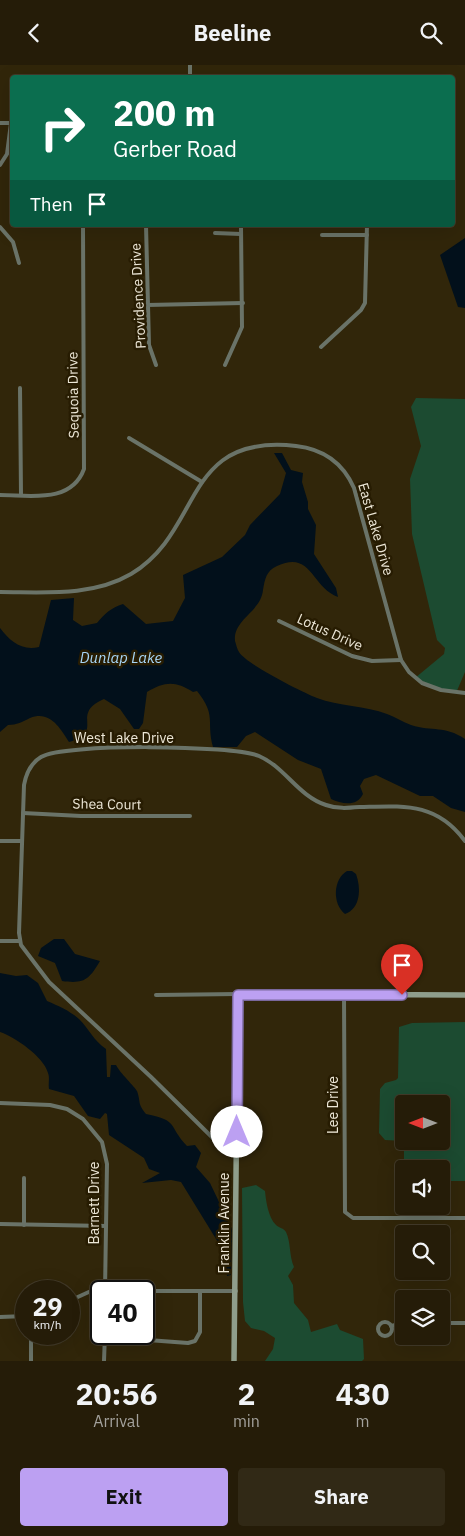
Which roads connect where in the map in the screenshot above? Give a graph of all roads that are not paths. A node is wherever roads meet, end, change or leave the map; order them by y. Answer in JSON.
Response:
{"nodes":[{"id":1,"x":10,"y":135,"type":"edge"},
{"id":2,"x":7,"y":154,"type":"junction"},
{"id":3,"x":10,"y":155,"type":"edge"},
{"id":4,"x":0,"y":165,"type":"edge"},
{"id":5,"x":0,"y":227,"type":"edge"},
{"id":6,"x":82,"y":227,"type":"edge"},
{"id":7,"x":146,"y":227,"type":"edge"},
{"id":8,"x":241,"y":227,"type":"edge"},
{"id":9,"x":367,"y":227,"type":"edge"},
{"id":10,"x":215,"y":233,"type":"dead end"},
{"id":11,"x":241,"y":234,"type":"junction"},
{"id":12,"x":322,"y":235,"type":"dead end"},
{"id":13,"x":367,"y":235,"type":"junction"},
{"id":14,"x":19,"y":263,"type":"dead end"},
{"id":15,"x":243,"y":303,"type":"junction"},
{"id":16,"x":147,"y":305,"type":"junction"},
{"id":17,"x":321,"y":347,"type":"dead end"},
{"id":18,"x":156,"y":365,"type":"dead end"},
{"id":19,"x":224,"y":365,"type":"dead end"},
{"id":20,"x":20,"y":388,"type":"dead end"},
{"id":21,"x":129,"y":438,"type":"dead end"},
{"id":22,"x":202,"y":482,"type":"junction"},
{"id":23,"x":0,"y":495,"type":"edge"},
{"id":24,"x":21,"y":495,"type":"junction"},
{"id":25,"x":0,"y":592,"type":"edge"},
{"id":26,"x":279,"y":621,"type":"dead end"},
{"id":27,"x":402,"y":660,"type":"junction"},
{"id":28,"x":465,"y":693,"type":"edge"},
{"id":29,"x":23,"y":813,"type":"junction"},
{"id":30,"x":190,"y":816,"type":"dead end"},
{"id":31,"x":0,"y":841,"type":"edge"},
{"id":32,"x":22,"y":841,"type":"junction"},
{"id":33,"x":465,"y":841,"type":"edge"},
{"id":34,"x":0,"y":941,"type":"edge"},
{"id":35,"x":20,"y":941,"type":"junction"},
{"id":36,"x":156,"y":995,"type":"dead end"},
{"id":37,"x":238,"y":995,"type":"junction"},
{"id":38,"x":344,"y":995,"type":"junction"},
{"id":39,"x":465,"y":995,"type":"edge"},
{"id":40,"x":0,"y":1103,"type":"edge"},
{"id":41,"x":237,"y":1152,"type":"junction"},
{"id":42,"x":24,"y":1178,"type":"dead end"},
{"id":43,"x":465,"y":1218,"type":"edge"},
{"id":44,"x":0,"y":1225,"type":"edge"},
{"id":45,"x":24,"y":1225,"type":"junction"},
{"id":46,"x":106,"y":1226,"type":"junction"},
{"id":47,"x":105,"y":1280,"type":"edge"},
{"id":48,"x":155,"y":1291,"type":"edge"},
{"id":49,"x":200,"y":1291,"type":"junction"},
{"id":50,"x":236,"y":1291,"type":"junction"},
{"id":51,"x":0,"y":1317,"type":"edge"},
{"id":52,"x":15,"y":1317,"type":"edge"},
{"id":53,"x":450,"y":1323,"type":"edge"},
{"id":54,"x":465,"y":1323,"type":"edge"},
{"id":55,"x":395,"y":1325,"type":"edge"},
{"id":56,"x":391,"y":1326,"type":"dead end"},
{"id":57,"x":155,"y":1341,"type":"edge"},
{"id":58,"x":31,"y":1345,"type":"edge"},
{"id":59,"x":105,"y":1345,"type":"edge"},
{"id":60,"x":31,"y":1361,"type":"edge"},
{"id":61,"x":104,"y":1361,"type":"edge"},
{"id":62,"x":234,"y":1361,"type":"edge"}],
"edges":[{"from":1,"to":2,"type":"street"},
{"from":2,"to":3,"type":"street"},
{"from":2,"to":4,"type":"street"},
{"from":5,"to":14,"type":"street"},
{"from":6,"to":24,"type":"street","name":"Sequoia Drive"},
{"from":7,"to":16,"type":"street","name":"Providence Drive"},
{"from":8,"to":11,"type":"street"},
{"from":9,"to":13,"type":"street"},
{"from":10,"to":11,"type":"street"},
{"from":11,"to":15,"type":"street"},
{"from":12,"to":13,"type":"street"},
{"from":13,"to":17,"type":"street"},
{"from":15,"to":16,"type":"street"},
{"from":15,"to":19,"type":"street"},
{"from":16,"to":18,"type":"street","name":"Providence Drive"},
{"from":20,"to":24,"type":"street"},
{"from":21,"to":22,"type":"street"},
{"from":22,"to":25,"type":"street","name":"East Lake Drive"},
{"from":22,"to":27,"type":"street","name":"East Lake Drive"},
{"from":23,"to":24,"type":"street","name":"Sequoia Drive"},
{"from":26,"to":27,"type":"street","name":"Lotus Drive"},
{"from":27,"to":28,"type":"street","name":"East Lake Drive"},
{"from":29,"to":30,"type":"street","name":"Shea Court"},
{"from":29,"to":32,"type":"street","name":"West Lake Drive"},
{"from":29,"to":33,"type":"street","name":"West Lake Drive"},
{"from":31,"to":32,"type":"street"},
{"from":32,"to":35,"type":"street","name":"West Lake Drive"},
{"from":34,"to":35,"type":"street"},
{"from":35,"to":41,"type":"street"},
{"from":36,"to":37,"type":"street"},
{"from":37,"to":38,"type":"street"},
{"from":37,"to":41,"type":"street","name":"Franklin Avenue"},
{"from":38,"to":39,"type":"street"},
{"from":38,"to":43,"type":"street","name":"Lee Drive"},
{"from":40,"to":46,"type":"street","name":"Barnett Drive"},
{"from":41,"to":50,"type":"street","name":"Franklin Avenue"},
{"from":42,"to":45,"type":"street"},
{"from":44,"to":45,"type":"street"},
{"from":45,"to":46,"type":"street"},
{"from":46,"to":47,"type":"street","name":"Barnett Drive"},
{"from":48,"to":49,"type":"street"},
{"from":49,"to":50,"type":"street"},
{"from":49,"to":57,"type":"street"},
{"from":50,"to":62,"type":"street","name":"Franklin Avenue"},
{"from":51,"to":52,"type":"street"},
{"from":53,"to":54,"type":"street"},
{"from":55,"to":56,"type":"street"},
{"from":58,"to":60,"type":"street"},
{"from":59,"to":61,"type":"street"}]}
